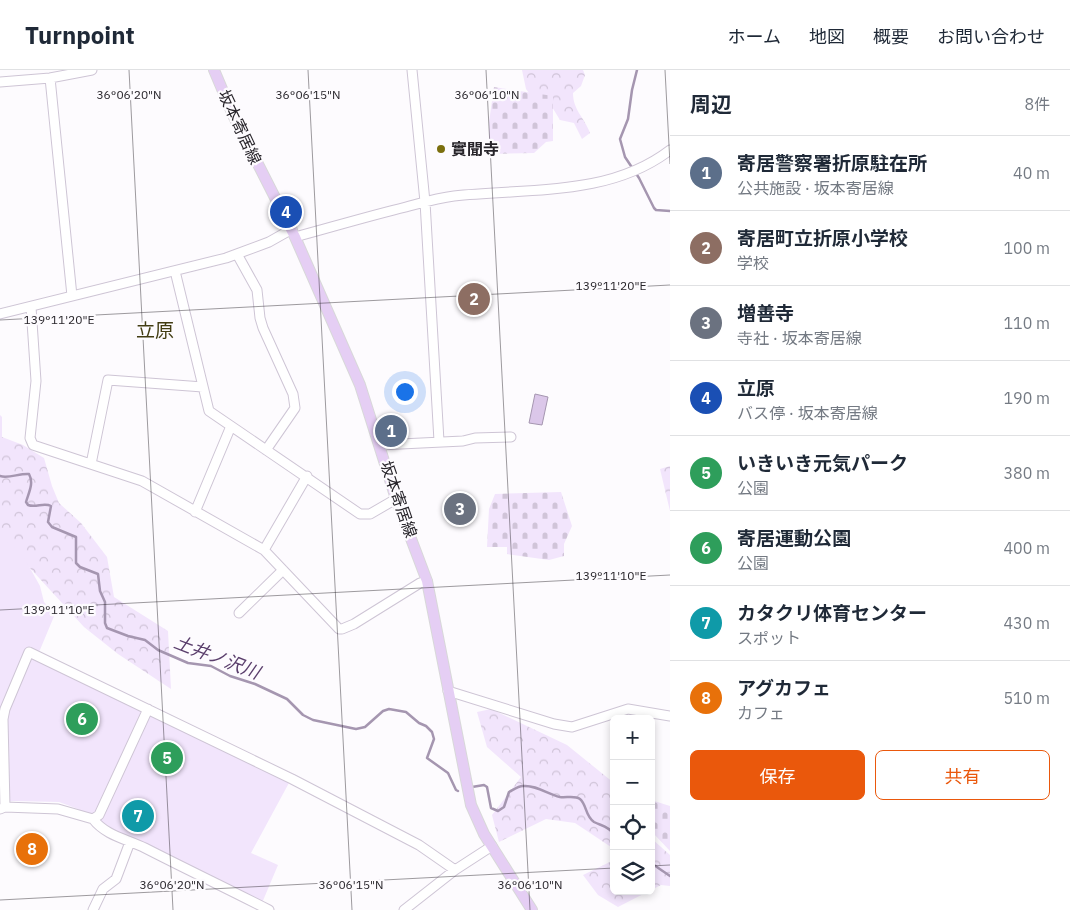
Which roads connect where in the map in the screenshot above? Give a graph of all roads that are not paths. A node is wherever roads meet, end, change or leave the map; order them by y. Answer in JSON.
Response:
{"nodes":[{"id":1,"x":92,"y":70,"type":"edge"},
{"id":2,"x":214,"y":70,"type":"edge"},
{"id":3,"x":412,"y":70,"type":"edge"},
{"id":4,"x":50,"y":78,"type":"junction"},
{"id":5,"x":0,"y":82,"type":"edge"},
{"id":6,"x":670,"y":150,"type":"edge"},
{"id":7,"x":425,"y":202,"type":"junction"},
{"id":8,"x":293,"y":233,"type":"junction"},
{"id":9,"x":237,"y":254,"type":"junction"},
{"id":10,"x":175,"y":271,"type":"junction"},
{"id":11,"x":72,"y":296,"type":"junction"},
{"id":12,"x":31,"y":307,"type":"junction"},
{"id":13,"x":0,"y":314,"type":"edge"},
{"id":14,"x":203,"y":387,"type":"junction"},
{"id":15,"x":231,"y":426,"type":"junction"},
{"id":16,"x":511,"y":436,"type":"dead end"},
{"id":17,"x":440,"y":441,"type":"junction"},
{"id":18,"x":380,"y":445,"type":"junction"},
{"id":19,"x":266,"y":450,"type":"junction"},
{"id":20,"x":91,"y":464,"type":"junction"},
{"id":21,"x":306,"y":476,"type":"junction"},
{"id":22,"x":396,"y":499,"type":"junction"},
{"id":23,"x":196,"y":512,"type":"junction"},
{"id":24,"x":264,"y":550,"type":"junction"},
{"id":25,"x":283,"y":570,"type":"junction"},
{"id":26,"x":428,"y":581,"type":"junction"},
{"id":27,"x":239,"y":613,"type":"dead end"},
{"id":28,"x":448,"y":691,"type":"junction"},
{"id":29,"x":148,"y":709,"type":"junction"},
{"id":30,"x":670,"y":716,"type":"edge"},
{"id":31,"x":2,"y":808,"type":"edge"},
{"id":32,"x":93,"y":819,"type":"junction"},
{"id":33,"x":130,"y":842,"type":"junction"},
{"id":34,"x":492,"y":846,"type":"junction"},
{"id":35,"x":456,"y":870,"type":"junction"},
{"id":36,"x":93,"y":910,"type":"edge"},
{"id":37,"x":269,"y":910,"type":"edge"},
{"id":38,"x":404,"y":910,"type":"edge"},
{"id":39,"x":532,"y":910,"type":"edge"}],
"edges":[{"from":1,"to":4,"type":"street"},
{"from":2,"to":8,"type":"main road","name":"坂本寄居線"},
{"from":3,"to":7,"type":"street"},
{"from":4,"to":5,"type":"street"},
{"from":4,"to":11,"type":"street"},
{"from":6,"to":7,"type":"street"},
{"from":7,"to":8,"type":"street"},
{"from":7,"to":17,"type":"street"},
{"from":8,"to":9,"type":"street"},
{"from":8,"to":18,"type":"main road","name":"坂本寄居線"},
{"from":9,"to":10,"type":"street"},
{"from":9,"to":19,"type":"street"},
{"from":10,"to":11,"type":"street"},
{"from":10,"to":14,"type":"street"},
{"from":11,"to":12,"type":"street"},
{"from":12,"to":13,"type":"street"},
{"from":12,"to":20,"type":"street"},
{"from":14,"to":15,"type":"street"},
{"from":14,"to":20,"type":"street"},
{"from":15,"to":19,"type":"street"},
{"from":15,"to":23,"type":"street"},
{"from":16,"to":17,"type":"street"},
{"from":17,"to":18,"type":"street"},
{"from":18,"to":22,"type":"main road","name":"坂本寄居線"},
{"from":19,"to":21,"type":"street"},
{"from":20,"to":23,"type":"street"},
{"from":21,"to":22,"type":"street"},
{"from":21,"to":24,"type":"street"},
{"from":22,"to":26,"type":"main road","name":"坂本寄居線"},
{"from":23,"to":24,"type":"street"},
{"from":24,"to":25,"type":"street"},
{"from":25,"to":26,"type":"street"},
{"from":25,"to":27,"type":"street"},
{"from":26,"to":28,"type":"main road","name":"坂本寄居線"},
{"from":28,"to":30,"type":"street"},
{"from":28,"to":34,"type":"main road","name":"坂本寄居線"},
{"from":29,"to":31,"type":"street"},
{"from":29,"to":32,"type":"street"},
{"from":29,"to":35,"type":"street"},
{"from":31,"to":32,"type":"street"},
{"from":32,"to":33,"type":"street"},
{"from":33,"to":36,"type":"street"},
{"from":33,"to":37,"type":"street"},
{"from":34,"to":35,"type":"street"},
{"from":34,"to":39,"type":"main road","name":"坂本寄居線"},
{"from":35,"to":38,"type":"street"}]}
